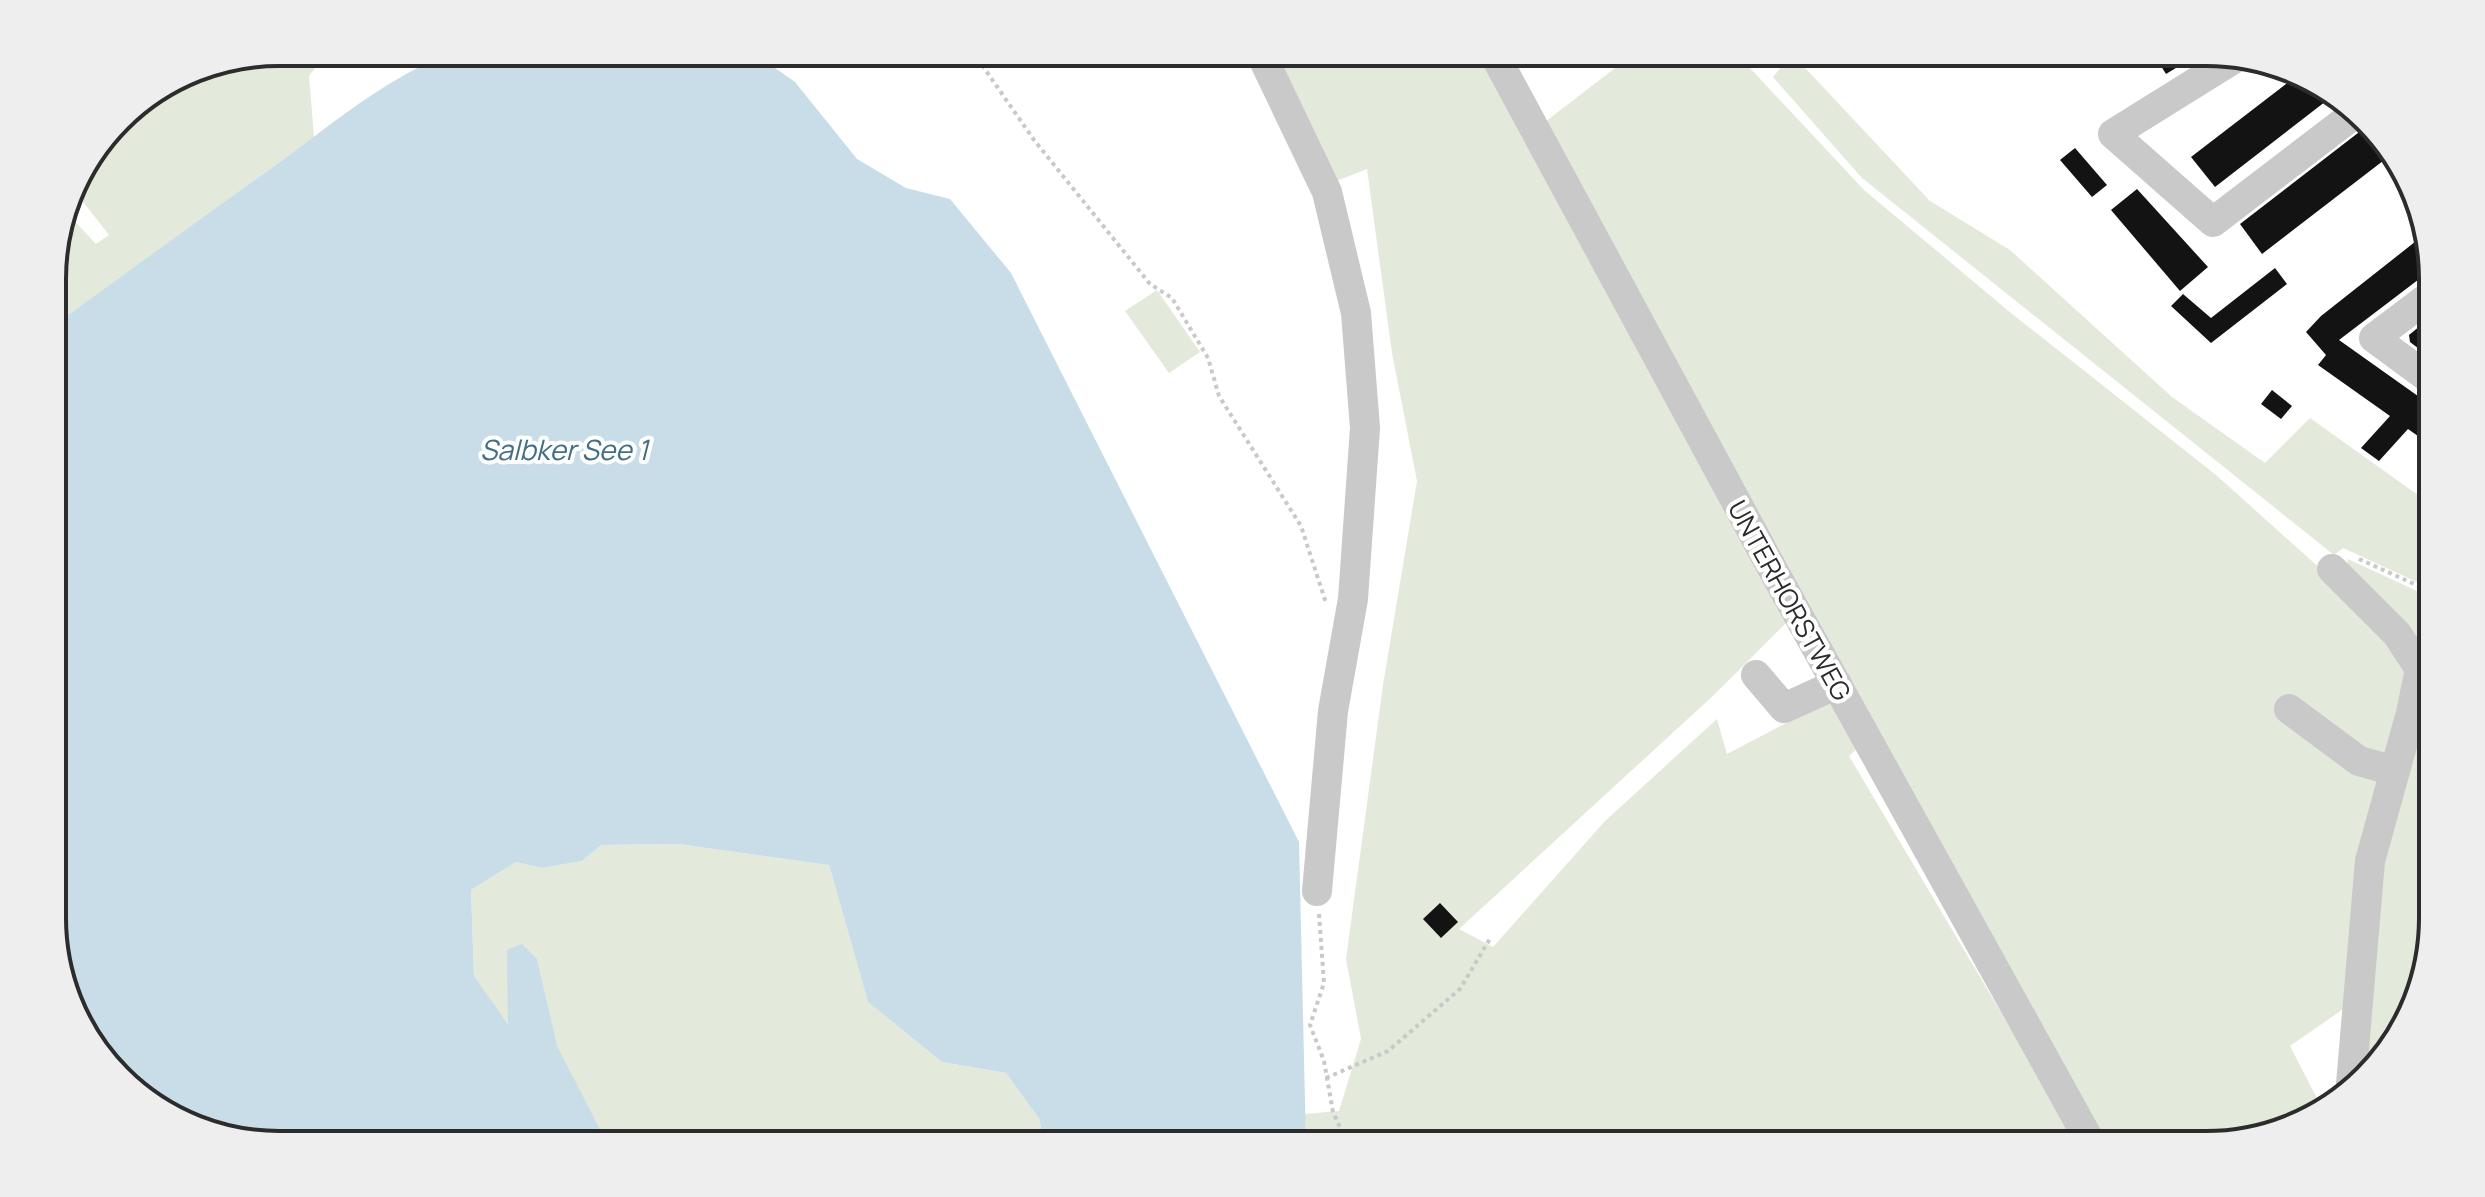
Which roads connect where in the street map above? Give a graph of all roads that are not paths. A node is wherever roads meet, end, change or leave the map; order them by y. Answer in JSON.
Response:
{"nodes":[{"id":1,"x":1267,"y":66,"type":"edge"},
{"id":2,"x":1501,"y":66,"type":"edge"},
{"id":3,"x":2220,"y":67,"type":"edge"},
{"id":4,"x":2347,"y":120,"type":"edge"},
{"id":5,"x":2419,"y":304,"type":"edge"},
{"id":6,"x":2419,"y":371,"type":"edge"},
{"id":7,"x":2332,"y":569,"type":"road end"},
{"id":8,"x":2419,"y":667,"type":"edge"},
{"id":9,"x":2419,"y":673,"type":"edge"},
{"id":10,"x":1756,"y":675,"type":"dead end"},
{"id":11,"x":1837,"y":684,"type":"junction"},
{"id":12,"x":2289,"y":709,"type":"dead end"},
{"id":13,"x":2395,"y":771,"type":"junction"},
{"id":14,"x":1317,"y":891,"type":"road end"},
{"id":15,"x":2352,"y":1073,"type":"edge"},
{"id":16,"x":2084,"y":1131,"type":"edge"}],
"edges":[{"from":1,"to":14,"type":"street"},
{"from":2,"to":11,"type":"street","name":"UNTERHORSTWEG"},
{"from":3,"to":4,"type":"street"},
{"from":5,"to":6,"type":"street"},
{"from":7,"to":8,"type":"street"},
{"from":9,"to":13,"type":"street"},
{"from":10,"to":11,"type":"street"},
{"from":11,"to":16,"type":"street","name":"UNTERHORSTWEG"},
{"from":12,"to":13,"type":"street"},
{"from":13,"to":15,"type":"street"}]}
